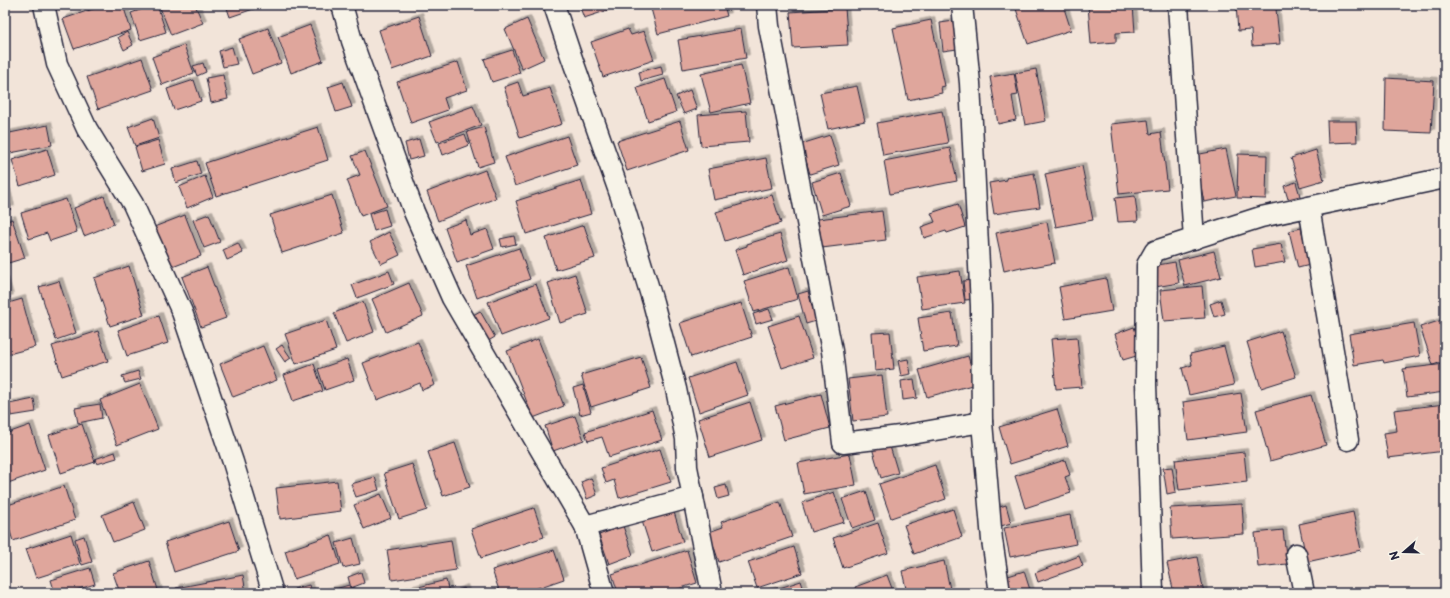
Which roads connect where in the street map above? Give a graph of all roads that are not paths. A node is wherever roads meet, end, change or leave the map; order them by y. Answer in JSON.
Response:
{"nodes":[{"id":1,"x":44,"y":5,"type":"edge"},
{"id":2,"x":342,"y":5,"type":"edge"},
{"id":3,"x":554,"y":5,"type":"edge"},
{"id":4,"x":767,"y":5,"type":"edge"},
{"id":5,"x":962,"y":5,"type":"edge"},
{"id":6,"x":1178,"y":5,"type":"edge"},
{"id":7,"x":1445,"y":178,"type":"edge"},
{"id":8,"x":1309,"y":207,"type":"junction"},
{"id":9,"x":1194,"y":238,"type":"junction"},
{"id":10,"x":982,"y":422,"type":"junction"},
{"id":11,"x":1348,"y":440,"type":"dead end"},
{"id":12,"x":692,"y":497,"type":"junction"},
{"id":13,"x":585,"y":526,"type":"junction"},
{"id":14,"x":1296,"y":554,"type":"dead end"},
{"id":15,"x":273,"y":593,"type":"edge"},
{"id":16,"x":604,"y":593,"type":"edge"},
{"id":17,"x":712,"y":593,"type":"edge"},
{"id":18,"x":1000,"y":593,"type":"edge"},
{"id":19,"x":1153,"y":593,"type":"edge"},
{"id":20,"x":1304,"y":593,"type":"edge"}],
"edges":[{"from":1,"to":15,"type":"street"},
{"from":2,"to":13,"type":"street"},
{"from":3,"to":12,"type":"street"},
{"from":4,"to":10,"type":"street"},
{"from":5,"to":10,"type":"street"},
{"from":6,"to":9,"type":"street"},
{"from":7,"to":8,"type":"street"},
{"from":8,"to":9,"type":"street"},
{"from":8,"to":11,"type":"street"},
{"from":9,"to":19,"type":"street"},
{"from":10,"to":18,"type":"street"},
{"from":12,"to":13,"type":"street"},
{"from":12,"to":17,"type":"street"},
{"from":13,"to":16,"type":"street"},
{"from":14,"to":20,"type":"street"}]}
